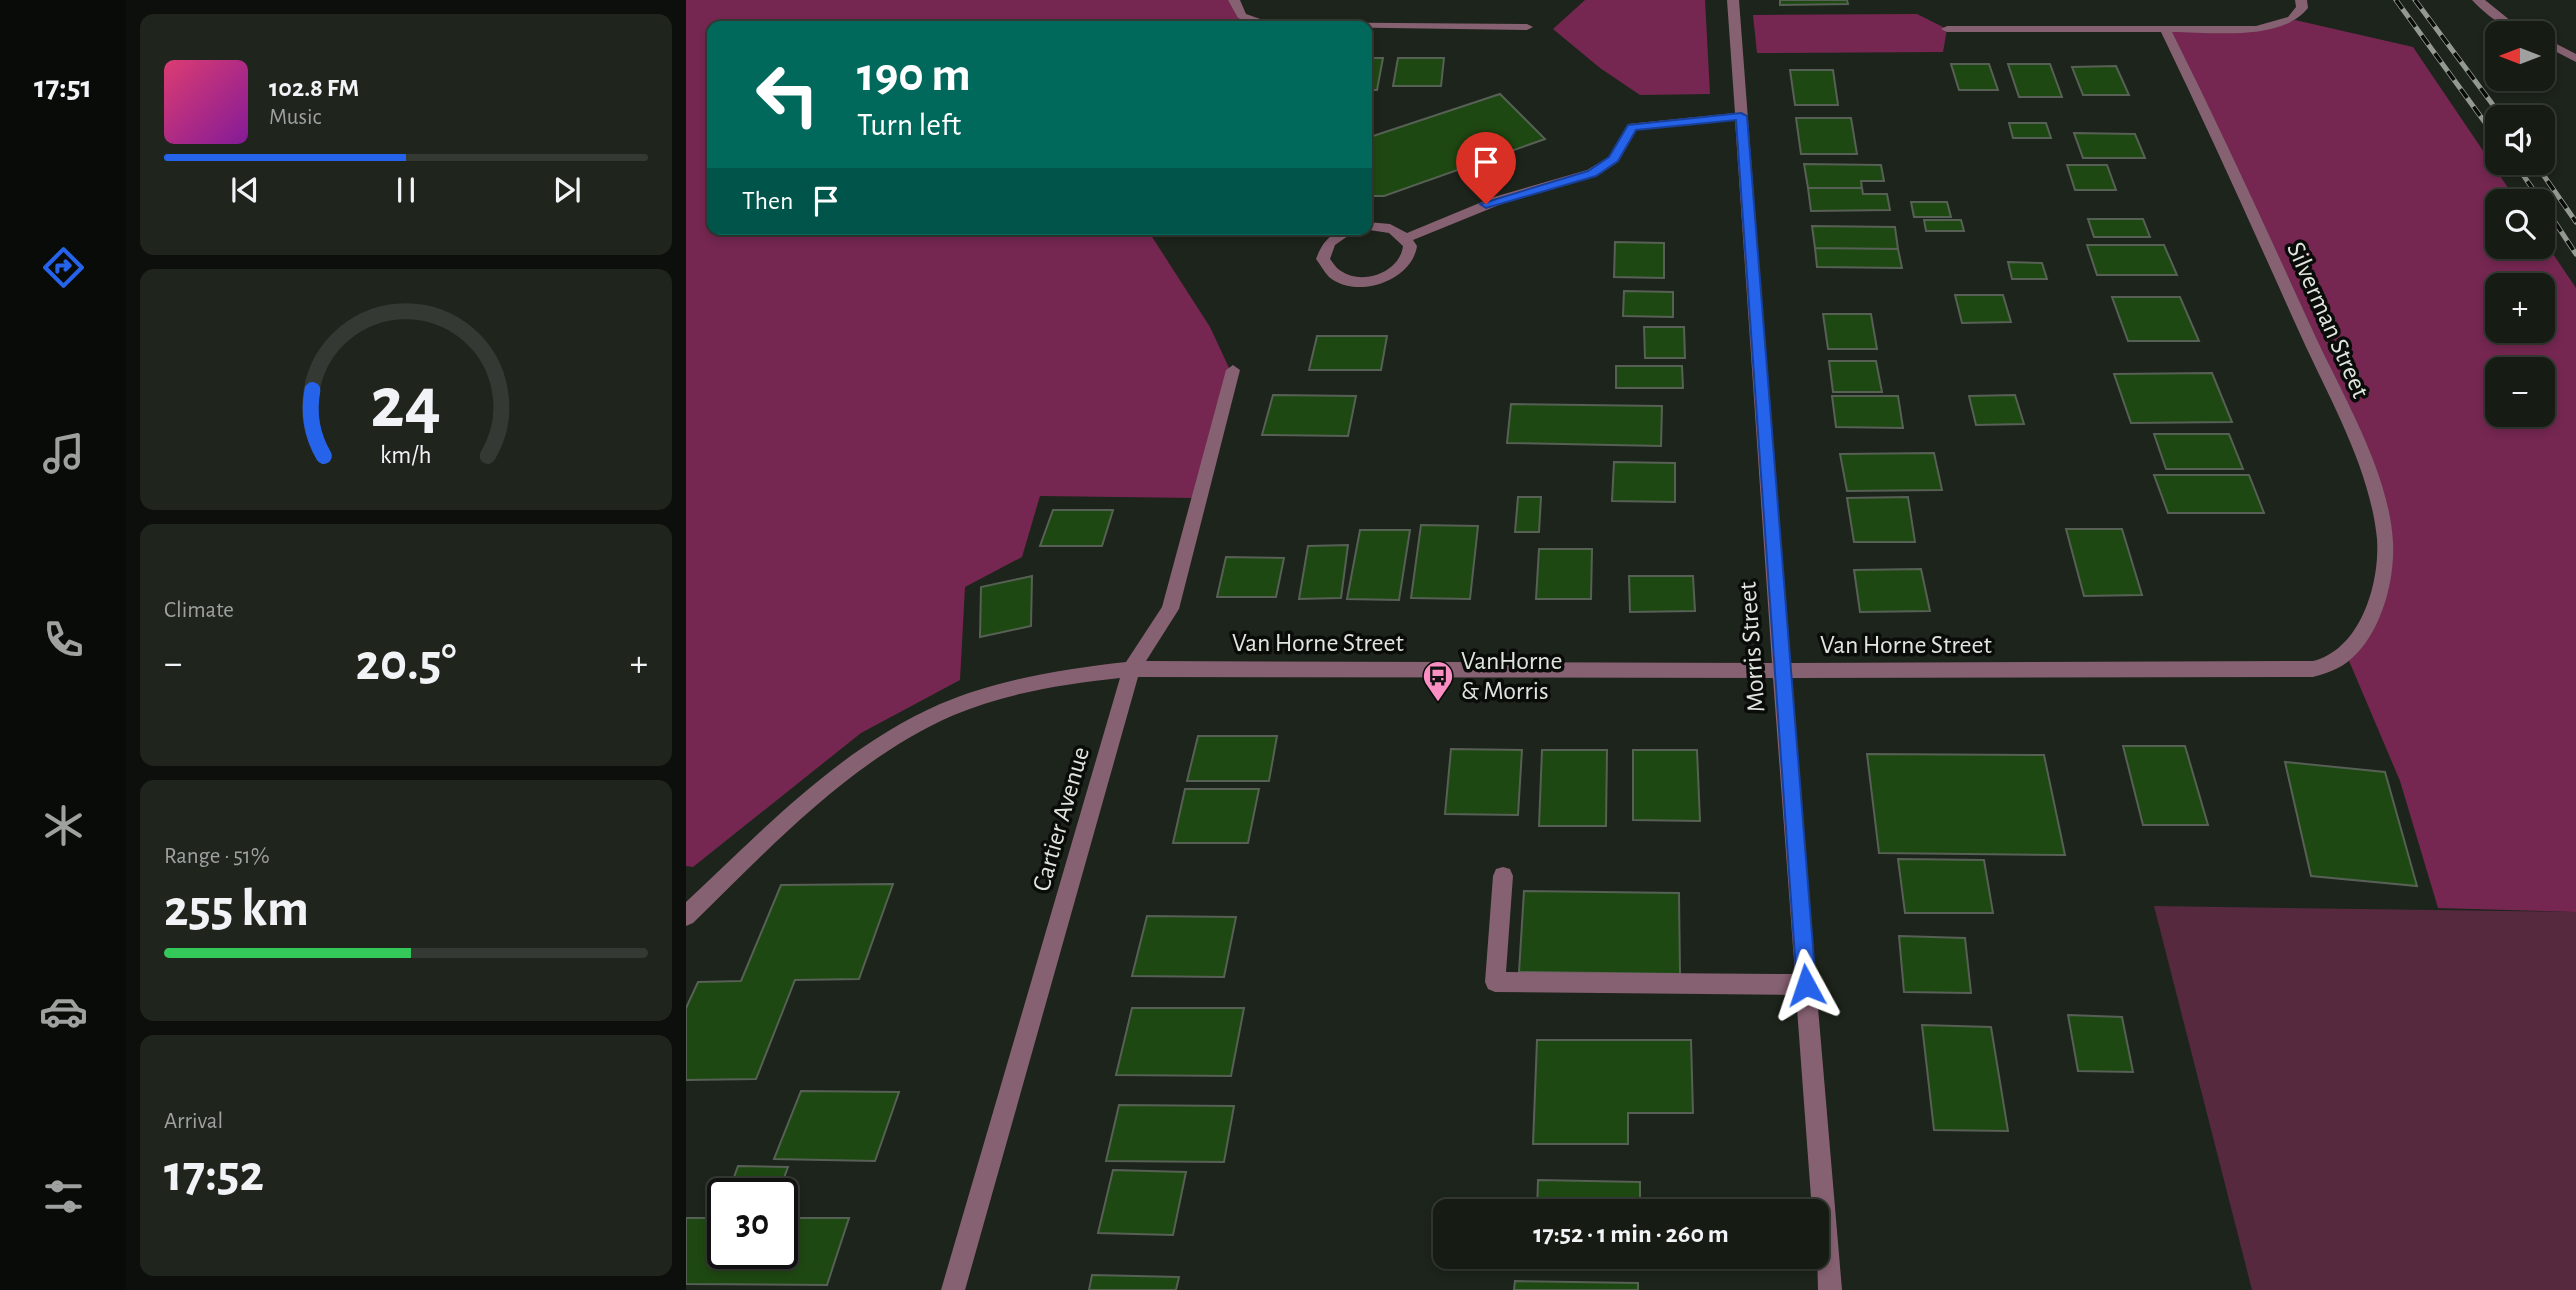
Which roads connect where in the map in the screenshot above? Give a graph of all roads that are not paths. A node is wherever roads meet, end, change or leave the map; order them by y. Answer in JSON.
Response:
{"nodes":[{"id":1,"x":1234,"y":0,"type":"edge"},
{"id":2,"x":1733,"y":0,"type":"edge"},
{"id":3,"x":2301,"y":0,"type":"edge"},
{"id":4,"x":2478,"y":0,"type":"edge"},
{"id":5,"x":1258,"y":21,"type":"edge"},
{"id":6,"x":2504,"y":21,"type":"edge"},
{"id":7,"x":1372,"y":25,"type":"edge"},
{"id":8,"x":1528,"y":27,"type":"dead end"},
{"id":9,"x":1947,"y":29,"type":"dead end"},
{"id":10,"x":2165,"y":29,"type":"junction"},
{"id":11,"x":2555,"y":47,"type":"edge"},
{"id":12,"x":2576,"y":59,"type":"edge"},
{"id":13,"x":1741,"y":116,"type":"junction"},
{"id":14,"x":1372,"y":227,"type":"edge"},
{"id":15,"x":1341,"y":235,"type":"edge"},
{"id":16,"x":1406,"y":238,"type":"junction"},
{"id":17,"x":1233,"y":370,"type":"dead end"},
{"id":18,"x":2355,"y":641,"type":"joint"},
{"id":19,"x":1130,"y":668,"type":"junction"},
{"id":20,"x":1781,"y":671,"type":"junction"},
{"id":21,"x":1503,"y":876,"type":"dead end"},
{"id":22,"x":686,"y":916,"type":"edge"},
{"id":23,"x":1806,"y":985,"type":"junction"},
{"id":24,"x":954,"y":1290,"type":"edge"},
{"id":25,"x":1830,"y":1290,"type":"edge"}],
"edges":[{"from":1,"to":5,"type":"street"},
{"from":2,"to":13,"type":"street","name":"Morris Street"},
{"from":3,"to":10,"type":"street"},
{"from":4,"to":6,"type":"street"},
{"from":7,"to":8,"type":"street"},
{"from":9,"to":10,"type":"street"},
{"from":10,"to":18,"type":"street","name":"Silverman Street"},
{"from":11,"to":12,"type":"street"},
{"from":13,"to":16,"type":"street"},
{"from":13,"to":20,"type":"street","name":"Morris Street"},
{"from":14,"to":16,"type":"street"},
{"from":15,"to":16,"type":"street"},
{"from":17,"to":19,"type":"street","name":"Cartier Avenue"},
{"from":18,"to":20,"type":"street","name":"Van Horne Street"},
{"from":19,"to":20,"type":"street","name":"Van Horne Street"},
{"from":19,"to":22,"type":"street","name":"Van Horne Street"},
{"from":19,"to":24,"type":"street","name":"Cartier Avenue"},
{"from":20,"to":23,"type":"street","name":"Morris Street"},
{"from":21,"to":23,"type":"street"},
{"from":23,"to":25,"type":"street","name":"Morris Street"}]}
